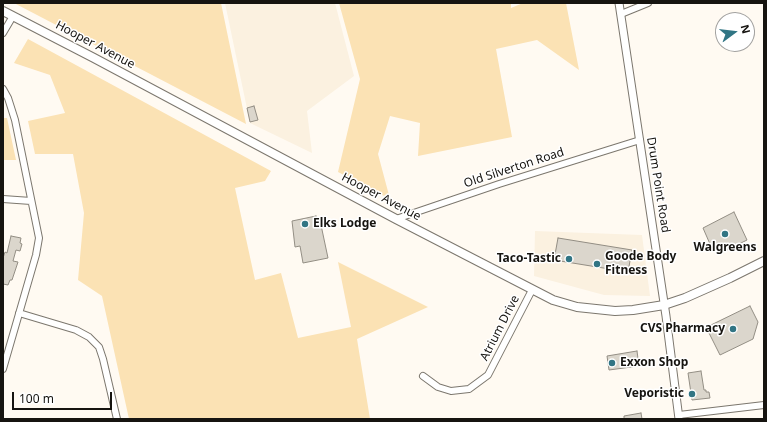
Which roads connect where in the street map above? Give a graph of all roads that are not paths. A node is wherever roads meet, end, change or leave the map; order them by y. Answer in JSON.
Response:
{"nodes":[{"id":1,"x":619,"y":3,"type":"edge"},
{"id":2,"x":648,"y":3,"type":"edge"},
{"id":3,"x":3,"y":11,"type":"edge"},
{"id":4,"x":621,"y":14,"type":"junction"},
{"id":5,"x":13,"y":16,"type":"junction"},
{"id":6,"x":3,"y":34,"type":"edge"},
{"id":7,"x":3,"y":89,"type":"edge"},
{"id":8,"x":640,"y":140,"type":"junction"},
{"id":9,"x":3,"y":198,"type":"edge"},
{"id":10,"x":31,"y":201,"type":"junction"},
{"id":11,"x":396,"y":219,"type":"junction"},
{"id":12,"x":764,"y":261,"type":"edge"},
{"id":13,"x":532,"y":290,"type":"junction"},
{"id":14,"x":664,"y":305,"type":"junction"},
{"id":15,"x":19,"y":313,"type":"junction"},
{"id":16,"x":3,"y":369,"type":"edge"},
{"id":17,"x":423,"y":376,"type":"dead end"},
{"id":18,"x":764,"y":405,"type":"edge"},
{"id":19,"x":679,"y":417,"type":"edge"},
{"id":20,"x":117,"y":419,"type":"edge"}],
"edges":[{"from":1,"to":4,"type":"street","name":"Drum Point Road"},
{"from":2,"to":4,"type":"street"},
{"from":3,"to":5,"type":"main road","name":"Hooper Avenue"},
{"from":4,"to":8,"type":"street","name":"Drum Point Road"},
{"from":5,"to":6,"type":"street"},
{"from":5,"to":11,"type":"main road","name":"Hooper Avenue"},
{"from":7,"to":10,"type":"street"},
{"from":8,"to":11,"type":"street","name":"Old Silverton Road"},
{"from":8,"to":14,"type":"street","name":"Drum Point Road"},
{"from":9,"to":10,"type":"street"},
{"from":10,"to":15,"type":"street"},
{"from":11,"to":13,"type":"main road","name":"Hooper Avenue"},
{"from":12,"to":14,"type":"main road","name":"Hooper Avenue"},
{"from":13,"to":14,"type":"main road","name":"Hooper Avenue"},
{"from":13,"to":17,"type":"street","name":"Atrium Drive"},
{"from":14,"to":19,"type":"street","name":"Drum Point Road"},
{"from":15,"to":16,"type":"street"},
{"from":15,"to":20,"type":"street"},
{"from":18,"to":19,"type":"street"}]}
